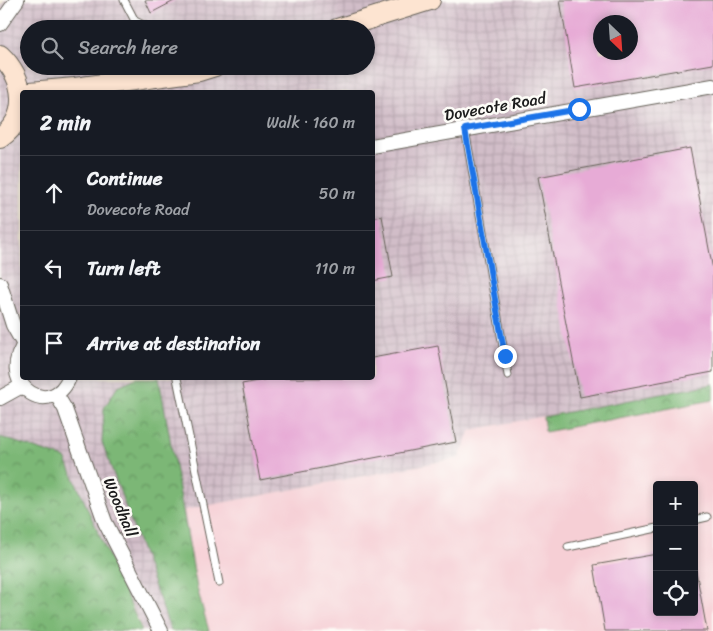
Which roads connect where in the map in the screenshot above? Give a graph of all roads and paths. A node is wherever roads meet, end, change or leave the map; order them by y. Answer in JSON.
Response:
{"nodes":[{"id":1,"x":17,"y":0,"type":"edge"},
{"id":2,"x":124,"y":0,"type":"edge"},
{"id":3,"x":430,"y":0,"type":"edge"},
{"id":4,"x":134,"y":20,"type":"edge"},
{"id":5,"x":366,"y":20,"type":"edge"},
{"id":6,"x":0,"y":24,"type":"edge"},
{"id":7,"x":0,"y":55,"type":"edge"},
{"id":8,"x":168,"y":75,"type":"edge"},
{"id":9,"x":713,"y":86,"type":"edge"},
{"id":10,"x":24,"y":90,"type":"edge"},
{"id":11,"x":55,"y":90,"type":"edge"},
{"id":12,"x":20,"y":109,"type":"edge"},
{"id":13,"x":465,"y":129,"type":"junction"},
{"id":14,"x":0,"y":138,"type":"edge"},
{"id":15,"x":375,"y":145,"type":"edge"},
{"id":16,"x":0,"y":284,"type":"edge"},
{"id":17,"x":20,"y":337,"type":"edge"},
{"id":18,"x":20,"y":352,"type":"edge"},
{"id":19,"x":508,"y":375,"type":"dead end"},
{"id":20,"x":68,"y":380,"type":"edge"},
{"id":21,"x":177,"y":380,"type":"edge"},
{"id":22,"x":20,"y":387,"type":"junction"},
{"id":23,"x":56,"y":394,"type":"junction"},
{"id":24,"x":0,"y":398,"type":"edge"},
{"id":25,"x":708,"y":517,"type":"dead end"},
{"id":26,"x":698,"y":519,"type":"edge"},
{"id":27,"x":653,"y":529,"type":"edge"},
{"id":28,"x":568,"y":547,"type":"dead end"},
{"id":29,"x":219,"y":583,"type":"dead end"},
{"id":30,"x":161,"y":631,"type":"edge"}],
"edges":[{"from":1,"to":6,"type":"street"},
{"from":2,"to":4,"type":"lane"},
{"from":3,"to":5,"type":"street"},
{"from":7,"to":10,"type":"street"},
{"from":8,"to":11,"type":"street"},
{"from":9,"to":13,"type":"street","name":"Dovecote Road"},
{"from":12,"to":14,"type":"street"},
{"from":13,"to":15,"type":"street","name":"Dovecote Road"},
{"from":13,"to":19,"type":"lane"},
{"from":16,"to":17,"type":"street"},
{"from":18,"to":22,"type":"street"},
{"from":20,"to":23,"type":"street"},
{"from":21,"to":29,"type":"lane"},
{"from":22,"to":23,"type":"street"},
{"from":22,"to":24,"type":"street"},
{"from":23,"to":30,"type":"street","name":"Woodhall"},
{"from":25,"to":26,"type":"lane"},
{"from":27,"to":28,"type":"lane"}]}
